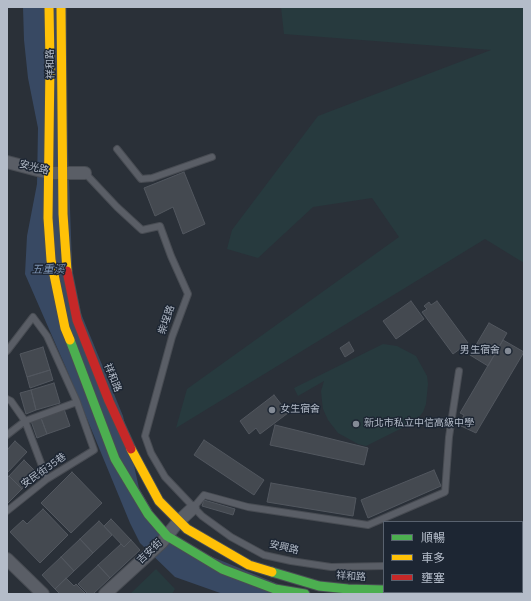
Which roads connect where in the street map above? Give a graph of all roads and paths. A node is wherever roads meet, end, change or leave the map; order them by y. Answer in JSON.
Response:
{"nodes":[{"id":1,"x":49,"y":7,"type":"edge"},
{"id":2,"x":61,"y":7,"type":"edge"},
{"id":3,"x":117,"y":149,"type":"dead end"},
{"id":4,"x":212,"y":157,"type":"dead end"},
{"id":5,"x":7,"y":162,"type":"edge"},
{"id":6,"x":49,"y":173,"type":"junction"},
{"id":7,"x":85,"y":173,"type":"joint"},
{"id":8,"x":63,"y":174,"type":"junction"},
{"id":9,"x":7,"y":351,"type":"edge"},
{"id":10,"x":459,"y":371,"type":"dead end"},
{"id":11,"x":7,"y":399,"type":"edge"},
{"id":12,"x":77,"y":402,"type":"junction"},
{"id":13,"x":25,"y":421,"type":"junction"},
{"id":14,"x":7,"y":435,"type":"edge"},
{"id":15,"x":47,"y":479,"type":"junction"},
{"id":16,"x":193,"y":508,"type":"junction"},
{"id":17,"x":7,"y":511,"type":"edge"},
{"id":18,"x":178,"y":522,"type":"junction"},
{"id":19,"x":164,"y":539,"type":"junction"},
{"id":20,"x":7,"y":558,"type":"edge"},
{"id":21,"x":383,"y":566,"type":"edge"},
{"id":22,"x":383,"y":590,"type":"edge"},
{"id":23,"x":458,"y":593,"type":"edge"},
{"id":24,"x":43,"y":594,"type":"edge"},
{"id":25,"x":105,"y":594,"type":"edge"},
{"id":26,"x":305,"y":594,"type":"edge"},
{"id":27,"x":470,"y":594,"type":"edge"}],
"edges":[{"from":1,"to":6,"type":"main road","name":"祥和路"},
{"from":2,"to":8,"type":"main road","name":"祥和路"},
{"from":3,"to":4,"type":"lane"},
{"from":5,"to":6,"type":"street","name":"安光路"},
{"from":6,"to":8,"type":"street","name":"安光路"},
{"from":6,"to":19,"type":"main road","name":"祥和路"},
{"from":7,"to":8,"type":"street","name":"安光路"},
{"from":7,"to":16,"type":"lane","name":"柴埕路"},
{"from":8,"to":18,"type":"main road","name":"祥和路"},
{"from":9,"to":12,"type":"lane"},
{"from":10,"to":16,"type":"lane"},
{"from":11,"to":13,"type":"lane"},
{"from":12,"to":13,"type":"lane"},
{"from":12,"to":15,"type":"lane","name":"安民街35巷"},
{"from":13,"to":14,"type":"lane"},
{"from":13,"to":15,"type":"lane"},
{"from":15,"to":17,"type":"lane","name":"安民街35巷"},
{"from":16,"to":18,"type":"street","name":"吉安街"},
{"from":16,"to":21,"type":"lane","name":"安興路"},
{"from":18,"to":19,"type":"street","name":"吉安街"},
{"from":18,"to":22,"type":"main road","name":"祥和路"},
{"from":19,"to":25,"type":"street","name":"吉安街"},
{"from":19,"to":26,"type":"main road","name":"祥和路"},
{"from":20,"to":24,"type":"street"},
{"from":23,"to":27,"type":"main road"}]}
